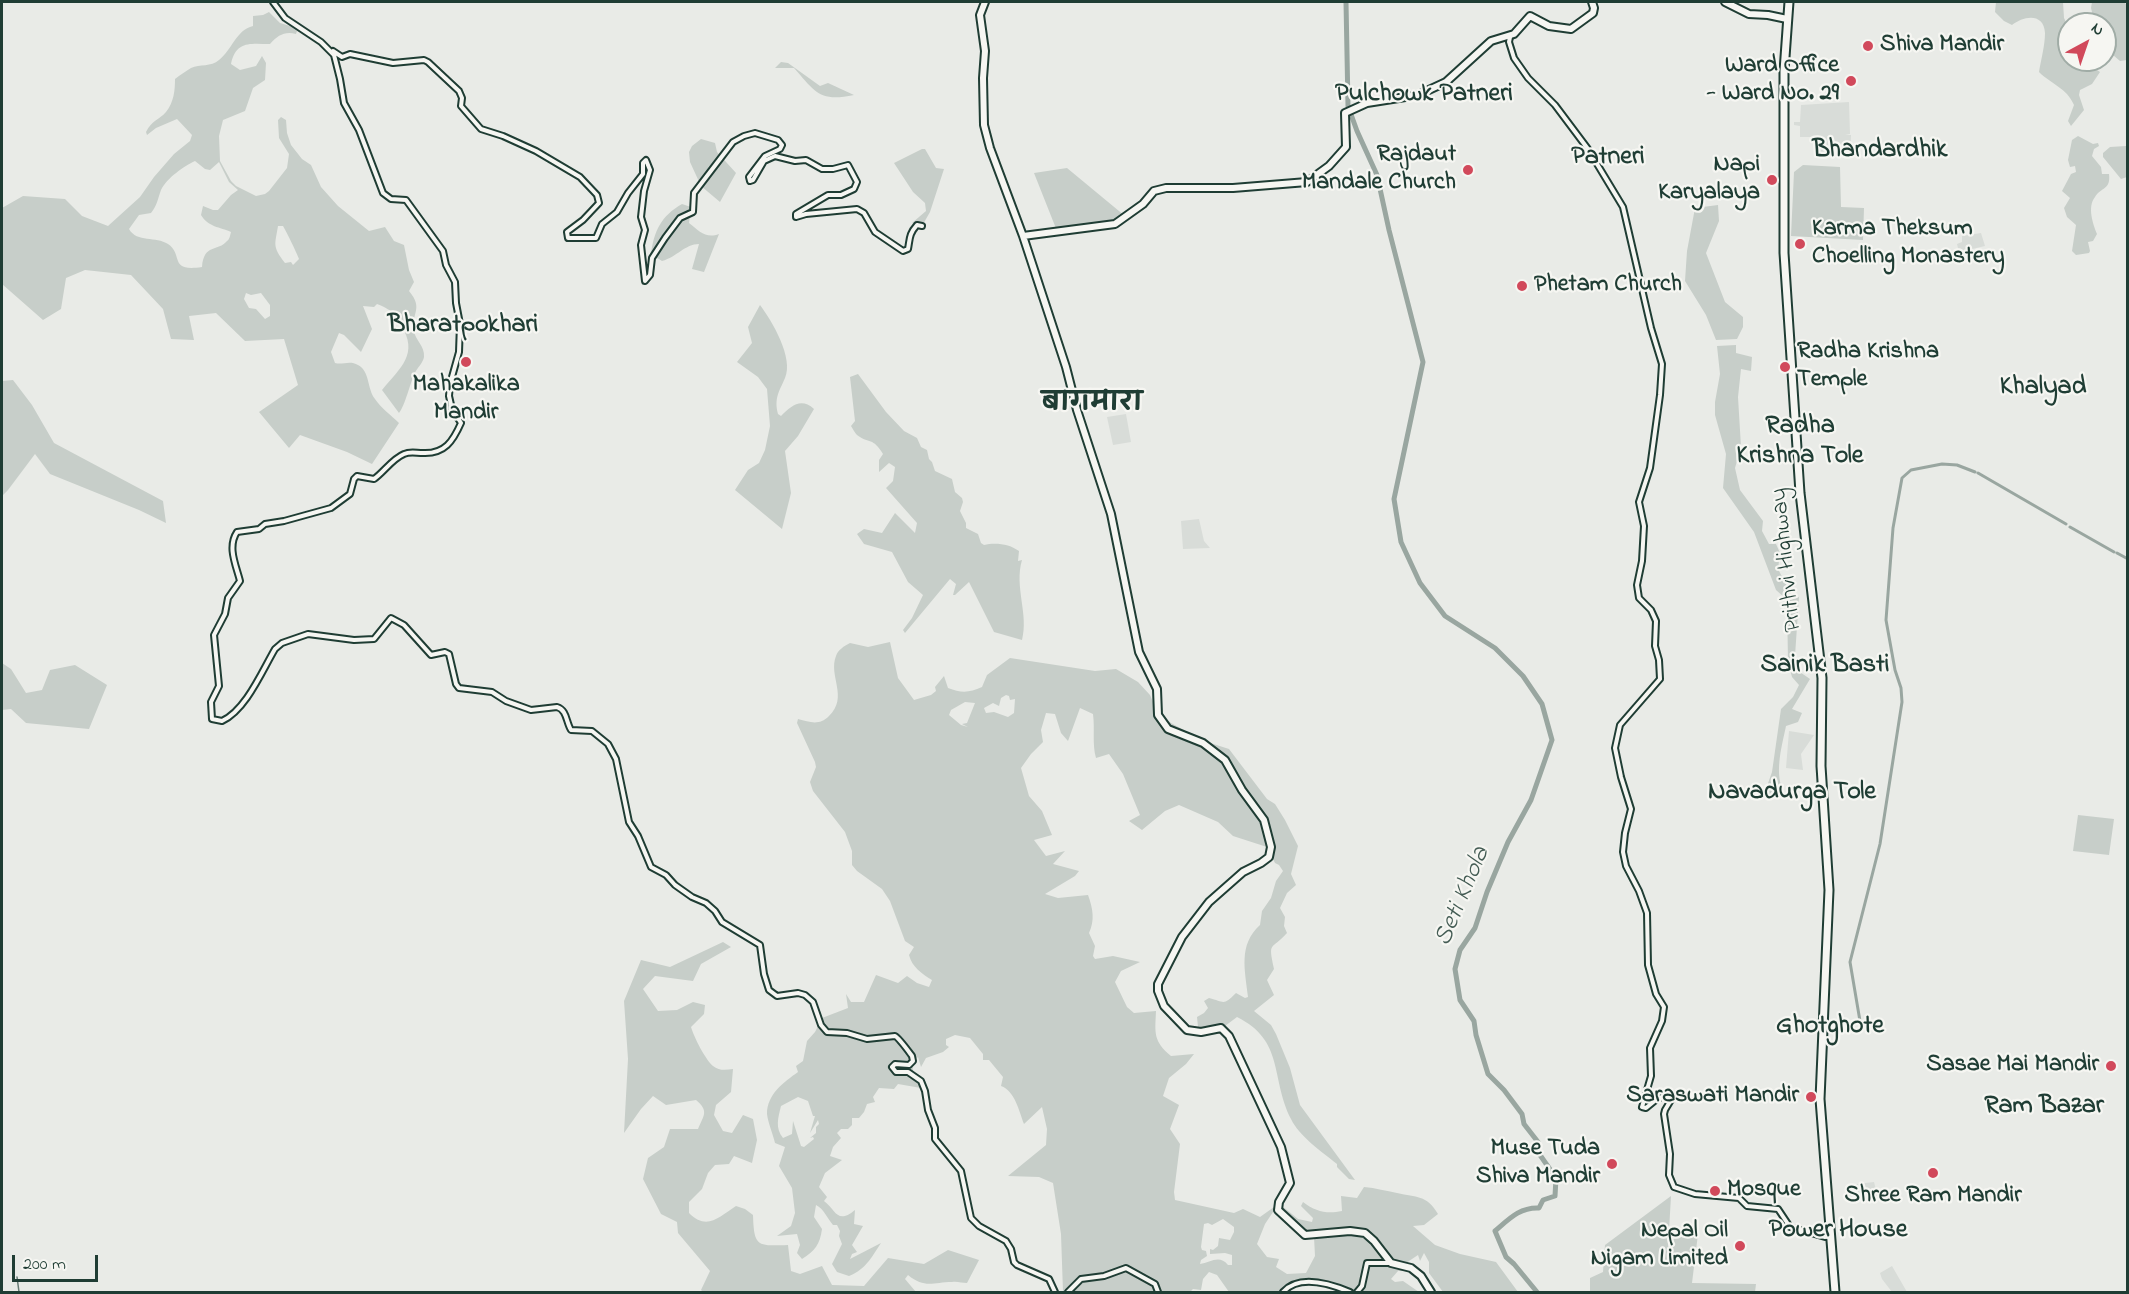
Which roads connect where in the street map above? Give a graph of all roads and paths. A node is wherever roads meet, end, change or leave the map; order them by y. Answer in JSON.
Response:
{"nodes":[{"id":1,"x":273,"y":2,"type":"edge"},
{"id":2,"x":985,"y":2,"type":"edge"},
{"id":3,"x":1592,"y":2,"type":"edge"},
{"id":4,"x":1725,"y":2,"type":"edge"},
{"id":5,"x":1789,"y":2,"type":"edge"},
{"id":6,"x":1787,"y":19,"type":"junction"},
{"id":7,"x":1510,"y":36,"type":"junction"},
{"id":8,"x":330,"y":49,"type":"junction"},
{"id":9,"x":922,"y":226,"type":"dead end"},
{"id":10,"x":1023,"y":236,"type":"junction"},
{"id":11,"x":1831,"y":1236,"type":"junction"},
{"id":12,"x":1391,"y":1263,"type":"junction"},
{"id":13,"x":1054,"y":1293,"type":"edge"},
{"id":14,"x":1068,"y":1293,"type":"edge"},
{"id":15,"x":1158,"y":1293,"type":"edge"},
{"id":16,"x":1283,"y":1293,"type":"edge"},
{"id":17,"x":1350,"y":1293,"type":"edge"},
{"id":18,"x":1357,"y":1293,"type":"edge"},
{"id":19,"x":1431,"y":1293,"type":"edge"},
{"id":20,"x":1835,"y":1293,"type":"edge"}],
"edges":[{"from":1,"to":8,"type":"street"},
{"from":2,"to":10,"type":"main road"},
{"from":3,"to":7,"type":"main road"},
{"from":4,"to":6,"type":"main road"},
{"from":5,"to":6,"type":"highway","name":"Prithvi Highway"},
{"from":6,"to":11,"type":"highway","name":"Prithvi Highway"},
{"from":7,"to":10,"type":"main road"},
{"from":7,"to":11,"type":"street"},
{"from":8,"to":9,"type":"street"},
{"from":8,"to":13,"type":"street"},
{"from":10,"to":12,"type":"main road"},
{"from":11,"to":20,"type":"highway","name":"Prithvi Highway"},
{"from":12,"to":18,"type":"street"},
{"from":12,"to":19,"type":"main road"},
{"from":14,"to":15,"type":"street"},
{"from":16,"to":17,"type":"street"}]}
